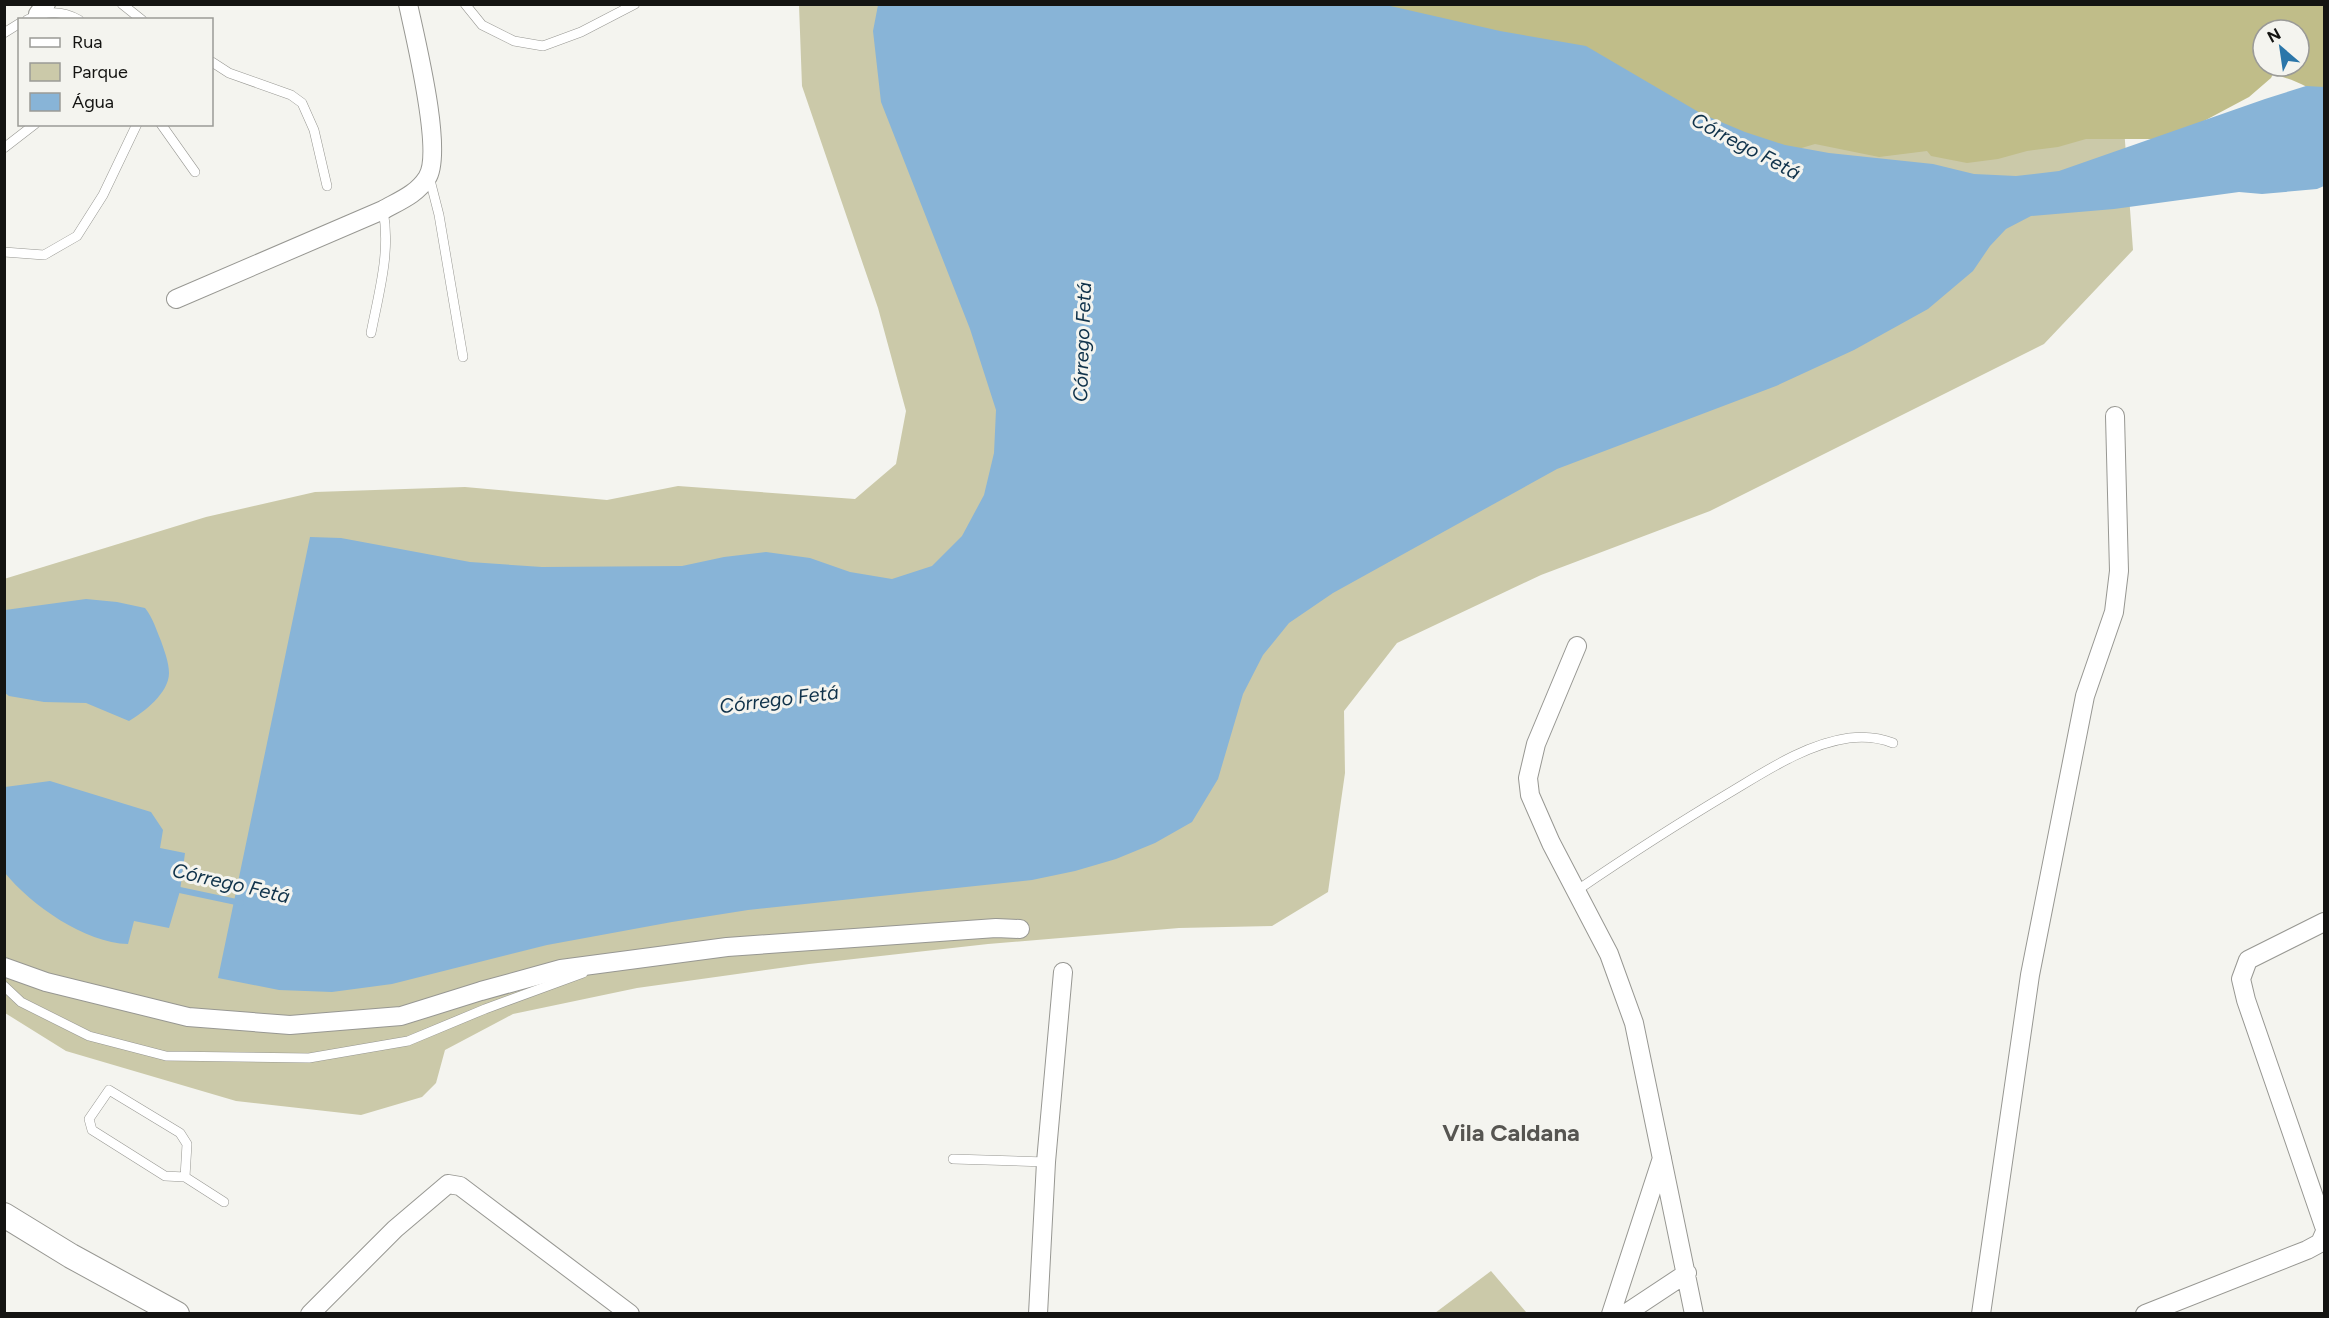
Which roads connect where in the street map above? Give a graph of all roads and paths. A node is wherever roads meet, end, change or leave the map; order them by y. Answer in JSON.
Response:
{"nodes":[{"id":1,"x":122,"y":4,"type":"edge"},
{"id":2,"x":408,"y":4,"type":"edge"},
{"id":3,"x":465,"y":4,"type":"edge"},
{"id":4,"x":635,"y":4,"type":"edge"},
{"id":5,"x":37,"y":13,"type":"edge"},
{"id":6,"x":76,"y":18,"type":"edge"},
{"id":7,"x":140,"y":18,"type":"edge"},
{"id":8,"x":18,"y":24,"type":"edge"},
{"id":9,"x":4,"y":33,"type":"edge"},
{"id":10,"x":213,"y":63,"type":"edge"},
{"id":11,"x":32,"y":126,"type":"edge"},
{"id":12,"x":136,"y":126,"type":"edge"},
{"id":13,"x":162,"y":126,"type":"edge"},
{"id":14,"x":4,"y":148,"type":"edge"},
{"id":15,"x":195,"y":172,"type":"dead end"},
{"id":16,"x":429,"y":176,"type":"junction"},
{"id":17,"x":327,"y":186,"type":"dead end"},
{"id":18,"x":383,"y":210,"type":"junction"},
{"id":19,"x":4,"y":252,"type":"edge"},
{"id":20,"x":176,"y":299,"type":"dead end"},
{"id":21,"x":371,"y":333,"type":"dead end"},
{"id":22,"x":463,"y":357,"type":"dead end"},
{"id":23,"x":2115,"y":416,"type":"dead end"},
{"id":24,"x":1577,"y":646,"type":"dead end"},
{"id":25,"x":1893,"y":743,"type":"dead end"},
{"id":26,"x":1576,"y":891,"type":"junction"},
{"id":27,"x":2325,"y":922,"type":"edge"},
{"id":28,"x":1020,"y":929,"type":"dead end"},
{"id":29,"x":608,"y":963,"type":"junction"},
{"id":30,"x":4,"y":967,"type":"edge"},
{"id":31,"x":1063,"y":972,"type":"dead end"},
{"id":32,"x":4,"y":986,"type":"edge"},
{"id":33,"x":1662,"y":1156,"type":"junction"},
{"id":34,"x":954,"y":1159,"type":"dead end"},
{"id":35,"x":1046,"y":1162,"type":"junction"},
{"id":36,"x":185,"y":1177,"type":"junction"},
{"id":37,"x":224,"y":1202,"type":"dead end"},
{"id":38,"x":4,"y":1215,"type":"edge"},
{"id":39,"x":2325,"y":1226,"type":"edge"},
{"id":40,"x":2325,"y":1234,"type":"edge"},
{"id":41,"x":1687,"y":1273,"type":"junction"},
{"id":42,"x":177,"y":1314,"type":"edge"},
{"id":43,"x":310,"y":1314,"type":"edge"},
{"id":44,"x":630,"y":1314,"type":"edge"},
{"id":45,"x":1038,"y":1314,"type":"edge"},
{"id":46,"x":1611,"y":1314,"type":"edge"},
{"id":47,"x":1625,"y":1314,"type":"edge"},
{"id":48,"x":1694,"y":1314,"type":"edge"},
{"id":49,"x":1981,"y":1314,"type":"edge"},
{"id":50,"x":2145,"y":1314,"type":"edge"}],
"edges":[{"from":1,"to":7,"type":"lane"},
{"from":2,"to":16,"type":"street"},
{"from":3,"to":4,"type":"lane"},
{"from":5,"to":6,"type":"lane"},
{"from":8,"to":9,"type":"lane"},
{"from":10,"to":17,"type":"lane"},
{"from":11,"to":14,"type":"lane"},
{"from":12,"to":19,"type":"lane"},
{"from":13,"to":15,"type":"lane"},
{"from":16,"to":18,"type":"street"},
{"from":16,"to":22,"type":"lane"},
{"from":18,"to":20,"type":"street"},
{"from":18,"to":21,"type":"lane"},
{"from":23,"to":49,"type":"street"},
{"from":24,"to":26,"type":"street"},
{"from":25,"to":26,"type":"lane"},
{"from":26,"to":33,"type":"street"},
{"from":27,"to":39,"type":"street"},
{"from":28,"to":29,"type":"street"},
{"from":29,"to":30,"type":"street"},
{"from":29,"to":32,"type":"lane"},
{"from":31,"to":35,"type":"street"},
{"from":33,"to":41,"type":"street"},
{"from":33,"to":46,"type":"street"},
{"from":34,"to":35,"type":"lane"},
{"from":35,"to":45,"type":"street"},
{"from":36,"to":36,"type":"lane"},
{"from":36,"to":37,"type":"lane"},
{"from":38,"to":42,"type":"street"},
{"from":40,"to":50,"type":"street"},
{"from":41,"to":47,"type":"street"},
{"from":41,"to":48,"type":"street"},
{"from":43,"to":44,"type":"street"}]}
